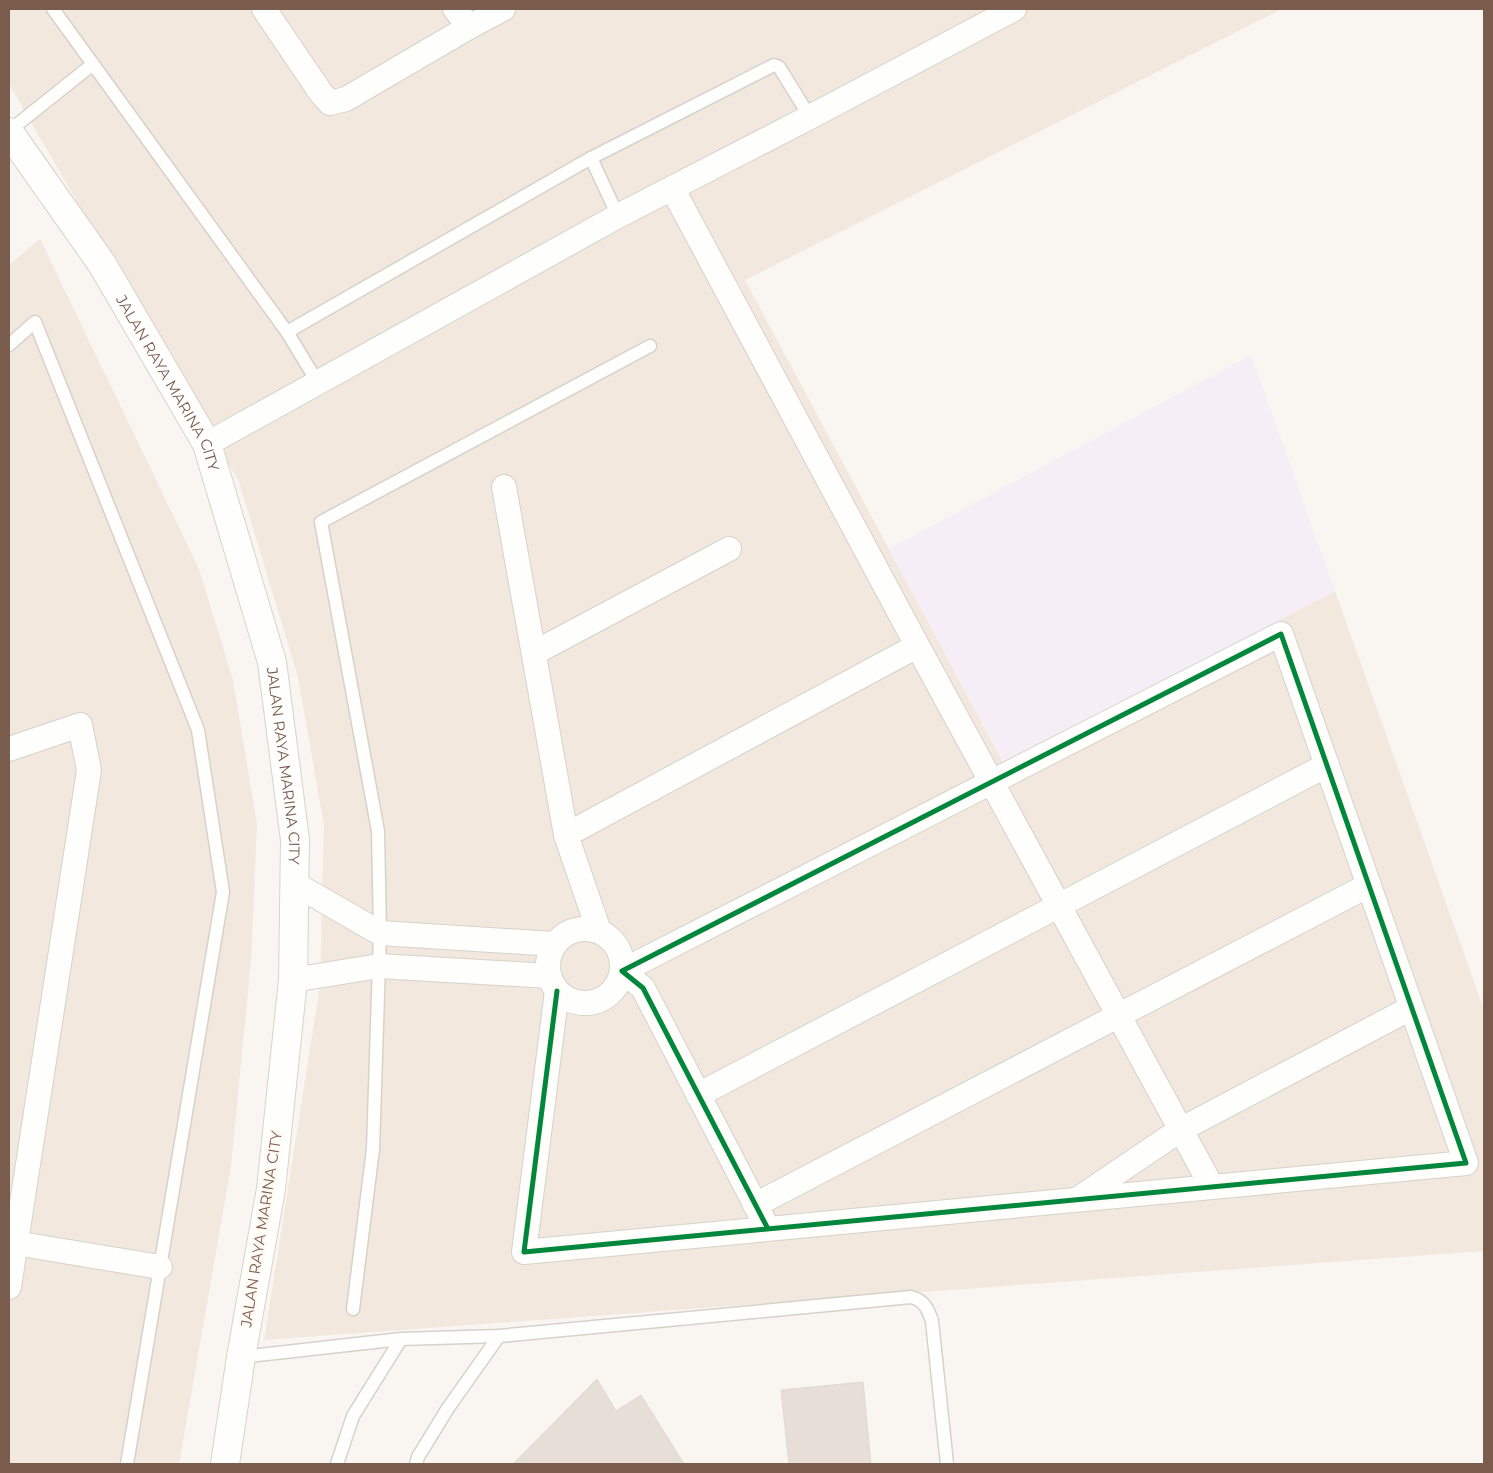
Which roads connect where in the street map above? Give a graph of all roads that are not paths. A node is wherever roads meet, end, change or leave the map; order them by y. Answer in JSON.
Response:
{"nodes":[{"id":1,"x":53,"y":9,"type":"edge"},
{"id":2,"x":264,"y":9,"type":"edge"},
{"id":3,"x":503,"y":9,"type":"edge"},
{"id":4,"x":1014,"y":9,"type":"edge"},
{"id":5,"x":462,"y":18,"type":"edge"},
{"id":6,"x":93,"y":64,"type":"junction"},
{"id":7,"x":810,"y":117,"type":"junction"},
{"id":8,"x":9,"y":131,"type":"edge"},
{"id":9,"x":591,"y":158,"type":"junction"},
{"id":10,"x":672,"y":188,"type":"junction"},
{"id":11,"x":618,"y":216,"type":"junction"},
{"id":12,"x":287,"y":332,"type":"junction"},
{"id":13,"x":9,"y":345,"type":"edge"},
{"id":14,"x":650,"y":346,"type":"dead end"},
{"id":15,"x":318,"y":383,"type":"junction"},
{"id":16,"x":207,"y":444,"type":"junction"},
{"id":17,"x":504,"y":487,"type":"dead end"},
{"id":18,"x":729,"y":549,"type":"dead end"},
{"id":19,"x":917,"y":646,"type":"junction"},
{"id":20,"x":534,"y":653,"type":"junction"},
{"id":21,"x":9,"y":749,"type":"edge"},
{"id":22,"x":1327,"y":765,"type":"junction"},
{"id":23,"x":991,"y":782,"type":"junction"},
{"id":24,"x":566,"y":835,"type":"junction"},
{"id":25,"x":295,"y":884,"type":"junction"},
{"id":26,"x":1369,"y":885,"type":"junction"},
{"id":27,"x":1058,"y":905,"type":"junction"},
{"id":28,"x":599,"y":931,"type":"junction"},
{"id":29,"x":380,"y":933,"type":"junction"},
{"id":30,"x":554,"y":944,"type":"junction"},
{"id":31,"x":379,"y":966,"type":"junction"},
{"id":32,"x":622,"y":971,"type":"junction"},
{"id":33,"x":293,"y":980,"type":"junction"},
{"id":34,"x":553,"y":984,"type":"junction"},
{"id":35,"x":1412,"y":1008,"type":"junction"},
{"id":36,"x":1118,"y":1016,"type":"junction"},
{"id":37,"x":698,"y":1095,"type":"junction"},
{"id":38,"x":1180,"y":1130,"type":"junction"},
{"id":39,"x":1212,"y":1187,"type":"junction"},
{"id":40,"x":1076,"y":1200,"type":"junction"},
{"id":41,"x":755,"y":1205,"type":"junction"},
{"id":42,"x":768,"y":1229,"type":"junction"},
{"id":43,"x":12,"y":1243,"type":"edge"},
{"id":44,"x":160,"y":1268,"type":"junction"},
{"id":45,"x":9,"y":1287,"type":"edge"},
{"id":46,"x":353,"y":1308,"type":"dead end"},
{"id":47,"x":499,"y":1336,"type":"junction"},
{"id":48,"x":401,"y":1339,"type":"junction"},
{"id":49,"x":241,"y":1357,"type":"junction"},
{"id":50,"x":127,"y":1464,"type":"edge"},
{"id":51,"x":225,"y":1464,"type":"edge"},
{"id":52,"x":337,"y":1464,"type":"edge"},
{"id":53,"x":416,"y":1464,"type":"edge"},
{"id":54,"x":947,"y":1464,"type":"edge"}],
"edges":[{"from":1,"to":6,"type":"lane"},
{"from":2,"to":5,"type":"street"},
{"from":3,"to":5,"type":"street"},
{"from":4,"to":7,"type":"street"},
{"from":6,"to":8,"type":"lane"},
{"from":6,"to":12,"type":"lane"},
{"from":7,"to":9,"type":"lane"},
{"from":7,"to":10,"type":"street"},
{"from":8,"to":16,"type":"main road","name":"JALAN RAYA MARINA CITY"},
{"from":9,"to":11,"type":"lane"},
{"from":9,"to":12,"type":"lane"},
{"from":10,"to":11,"type":"street"},
{"from":10,"to":19,"type":"street"},
{"from":11,"to":15,"type":"street"},
{"from":12,"to":15,"type":"lane"},
{"from":13,"to":44,"type":"lane"},
{"from":14,"to":29,"type":"lane"},
{"from":15,"to":16,"type":"street"},
{"from":16,"to":25,"type":"main road","name":"JALAN RAYA MARINA CITY"},
{"from":17,"to":20,"type":"street"},
{"from":18,"to":20,"type":"street"},
{"from":19,"to":23,"type":"street"},
{"from":19,"to":24,"type":"street"},
{"from":20,"to":24,"type":"street"},
{"from":21,"to":43,"type":"street"},
{"from":22,"to":23,"type":"street"},
{"from":22,"to":26,"type":"street"},
{"from":22,"to":27,"type":"street"},
{"from":23,"to":27,"type":"street"},
{"from":23,"to":32,"type":"street"},
{"from":24,"to":28,"type":"street"},
{"from":25,"to":29,"type":"street"},
{"from":25,"to":33,"type":"main road","name":"JALAN RAYA MARINA CITY"},
{"from":26,"to":35,"type":"street"},
{"from":26,"to":36,"type":"street"},
{"from":27,"to":36,"type":"street"},
{"from":27,"to":37,"type":"street"},
{"from":28,"to":30,"type":"street"},
{"from":28,"to":32,"type":"street"},
{"from":29,"to":30,"type":"street"},
{"from":29,"to":31,"type":"lane"},
{"from":30,"to":34,"type":"street"},
{"from":31,"to":33,"type":"street"},
{"from":31,"to":34,"type":"street"},
{"from":31,"to":46,"type":"lane"},
{"from":32,"to":34,"type":"street"},
{"from":32,"to":37,"type":"street"},
{"from":33,"to":49,"type":"main road","name":"JALAN RAYA MARINA CITY"},
{"from":34,"to":42,"type":"street"},
{"from":35,"to":38,"type":"street"},
{"from":35,"to":39,"type":"street"},
{"from":36,"to":38,"type":"street"},
{"from":36,"to":41,"type":"street"},
{"from":37,"to":41,"type":"street"},
{"from":38,"to":39,"type":"street"},
{"from":38,"to":40,"type":"street"},
{"from":39,"to":40,"type":"street"},
{"from":40,"to":42,"type":"street"},
{"from":41,"to":42,"type":"street"},
{"from":43,"to":44,"type":"street"},
{"from":43,"to":45,"type":"street"},
{"from":44,"to":50,"type":"lane"},
{"from":47,"to":48,"type":"lane"},
{"from":47,"to":53,"type":"lane"},
{"from":47,"to":54,"type":"lane"},
{"from":48,"to":49,"type":"lane"},
{"from":48,"to":52,"type":"lane"},
{"from":49,"to":51,"type":"main road","name":"JALAN RAYA MARINA CITY"}]}
